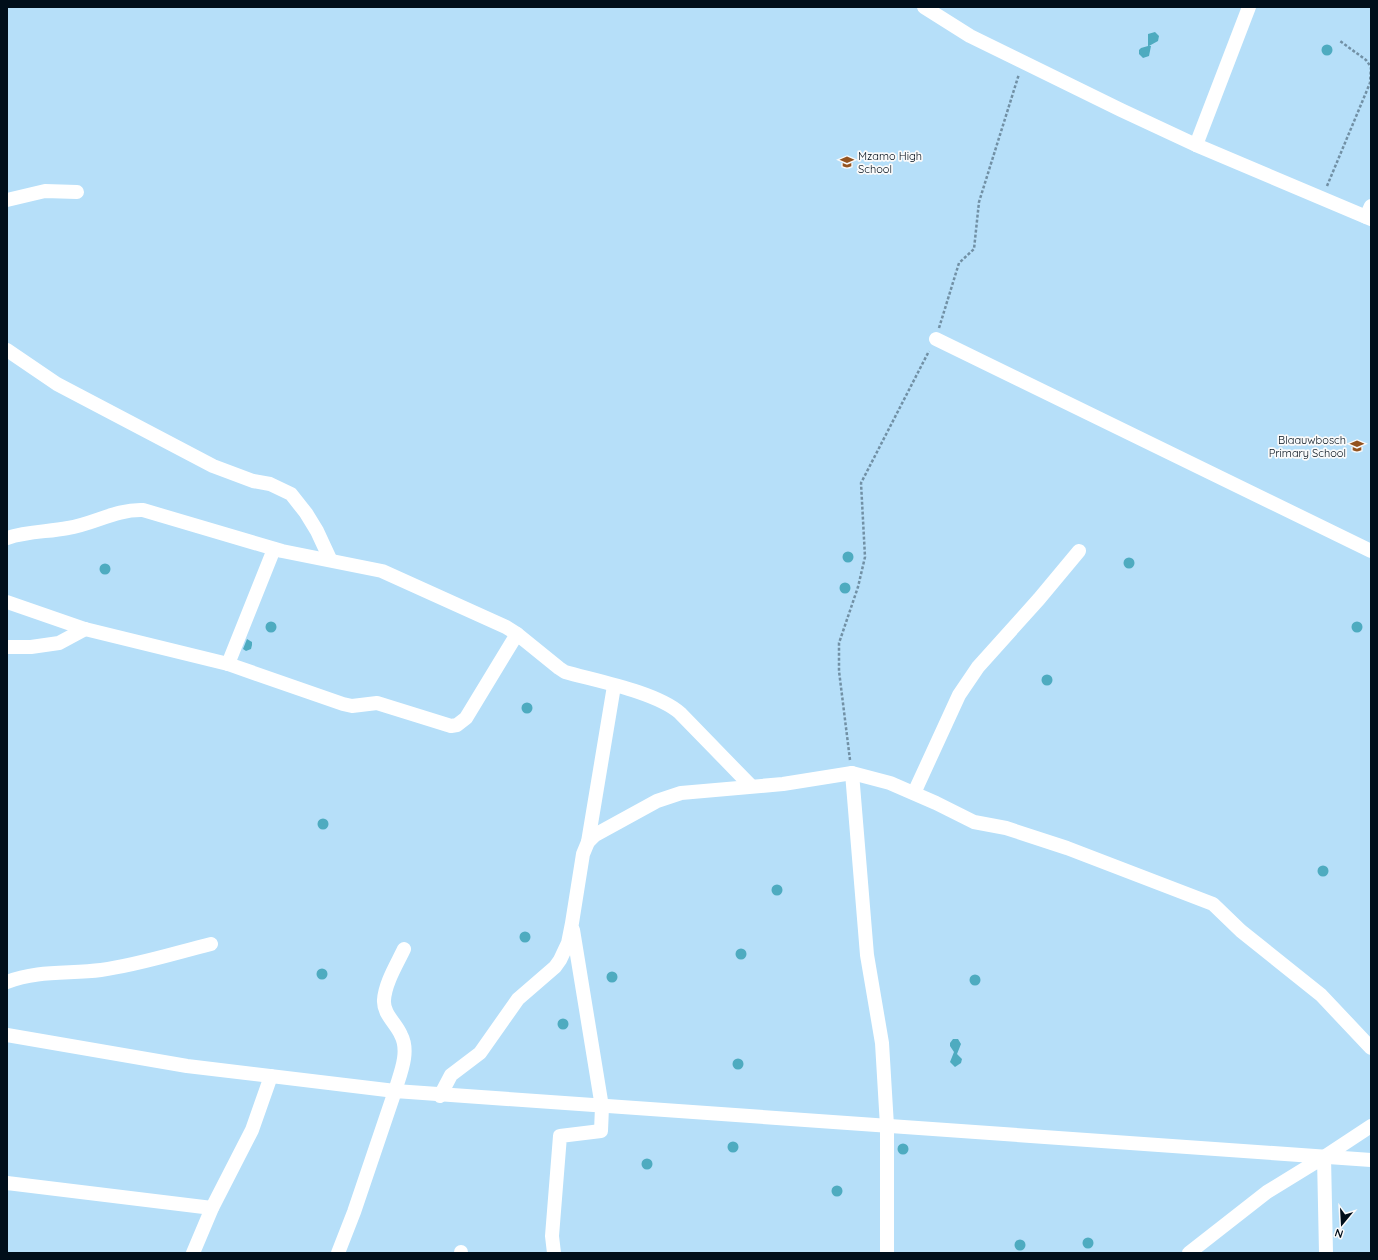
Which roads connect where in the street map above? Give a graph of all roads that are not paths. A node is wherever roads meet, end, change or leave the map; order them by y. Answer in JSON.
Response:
{"nodes":[{"id":1,"x":924,"y":7,"type":"edge"},
{"id":2,"x":1249,"y":7,"type":"edge"},
{"id":3,"x":1196,"y":145,"type":"junction"},
{"id":4,"x":77,"y":192,"type":"dead end"},
{"id":5,"x":7,"y":200,"type":"edge"},
{"id":6,"x":1369,"y":214,"type":"edge"},
{"id":7,"x":936,"y":339,"type":"road end"},
{"id":8,"x":7,"y":350,"type":"edge"},
{"id":9,"x":7,"y":538,"type":"edge"},
{"id":10,"x":274,"y":549,"type":"junction"},
{"id":11,"x":1079,"y":551,"type":"dead end"},
{"id":12,"x":1371,"y":551,"type":"edge"},
{"id":13,"x":330,"y":559,"type":"junction"},
{"id":14,"x":7,"y":602,"type":"edge"},
{"id":15,"x":85,"y":629,"type":"junction"},
{"id":16,"x":517,"y":634,"type":"junction"},
{"id":17,"x":7,"y":647,"type":"edge"},
{"id":18,"x":228,"y":664,"type":"junction"},
{"id":19,"x":614,"y":686,"type":"junction"},
{"id":20,"x":852,"y":773,"type":"junction"},
{"id":21,"x":751,"y":786,"type":"junction"},
{"id":22,"x":914,"y":793,"type":"junction"},
{"id":23,"x":588,"y":842,"type":"junction"},
{"id":24,"x":572,"y":923,"type":"junction"},
{"id":25,"x":211,"y":944,"type":"dead end"},
{"id":26,"x":404,"y":948,"type":"dead end"},
{"id":27,"x":7,"y":982,"type":"edge"},
{"id":28,"x":7,"y":1035,"type":"edge"},
{"id":29,"x":1371,"y":1048,"type":"edge"},
{"id":30,"x":271,"y":1076,"type":"junction"},
{"id":31,"x":395,"y":1091,"type":"junction"},
{"id":32,"x":440,"y":1096,"type":"junction"},
{"id":33,"x":602,"y":1107,"type":"junction"},
{"id":34,"x":887,"y":1126,"type":"junction"},
{"id":35,"x":1371,"y":1126,"type":"edge"},
{"id":36,"x":1324,"y":1157,"type":"junction"},
{"id":37,"x":1371,"y":1160,"type":"edge"},
{"id":38,"x":7,"y":1183,"type":"edge"},
{"id":39,"x":212,"y":1208,"type":"junction"},
{"id":40,"x":193,"y":1253,"type":"edge"},
{"id":41,"x":338,"y":1253,"type":"edge"},
{"id":42,"x":554,"y":1253,"type":"edge"},
{"id":43,"x":887,"y":1253,"type":"edge"},
{"id":44,"x":1189,"y":1253,"type":"edge"},
{"id":45,"x":1326,"y":1253,"type":"edge"}],
"edges":[{"from":1,"to":3,"type":"street"},
{"from":2,"to":3,"type":"street"},
{"from":3,"to":6,"type":"street"},
{"from":4,"to":5,"type":"street"},
{"from":7,"to":12,"type":"street"},
{"from":8,"to":13,"type":"street"},
{"from":9,"to":10,"type":"street"},
{"from":10,"to":13,"type":"street"},
{"from":10,"to":18,"type":"street"},
{"from":11,"to":22,"type":"street"},
{"from":13,"to":16,"type":"street"},
{"from":14,"to":15,"type":"street"},
{"from":15,"to":17,"type":"street"},
{"from":15,"to":18,"type":"street"},
{"from":16,"to":18,"type":"street"},
{"from":16,"to":19,"type":"street"},
{"from":19,"to":21,"type":"street"},
{"from":19,"to":23,"type":"street"},
{"from":20,"to":21,"type":"street"},
{"from":20,"to":22,"type":"street"},
{"from":20,"to":34,"type":"street"},
{"from":21,"to":23,"type":"street"},
{"from":22,"to":29,"type":"street"},
{"from":23,"to":24,"type":"street"},
{"from":24,"to":32,"type":"street"},
{"from":24,"to":33,"type":"street"},
{"from":25,"to":27,"type":"street"},
{"from":26,"to":31,"type":"street"},
{"from":28,"to":30,"type":"street"},
{"from":30,"to":31,"type":"street"},
{"from":30,"to":39,"type":"street"},
{"from":31,"to":32,"type":"street"},
{"from":31,"to":41,"type":"street"},
{"from":32,"to":33,"type":"street"},
{"from":33,"to":34,"type":"street"},
{"from":33,"to":42,"type":"street"},
{"from":34,"to":36,"type":"street"},
{"from":34,"to":43,"type":"street"},
{"from":35,"to":36,"type":"street"},
{"from":36,"to":37,"type":"street"},
{"from":36,"to":44,"type":"street"},
{"from":36,"to":45,"type":"street"},
{"from":38,"to":39,"type":"street"},
{"from":39,"to":40,"type":"street"}]}
